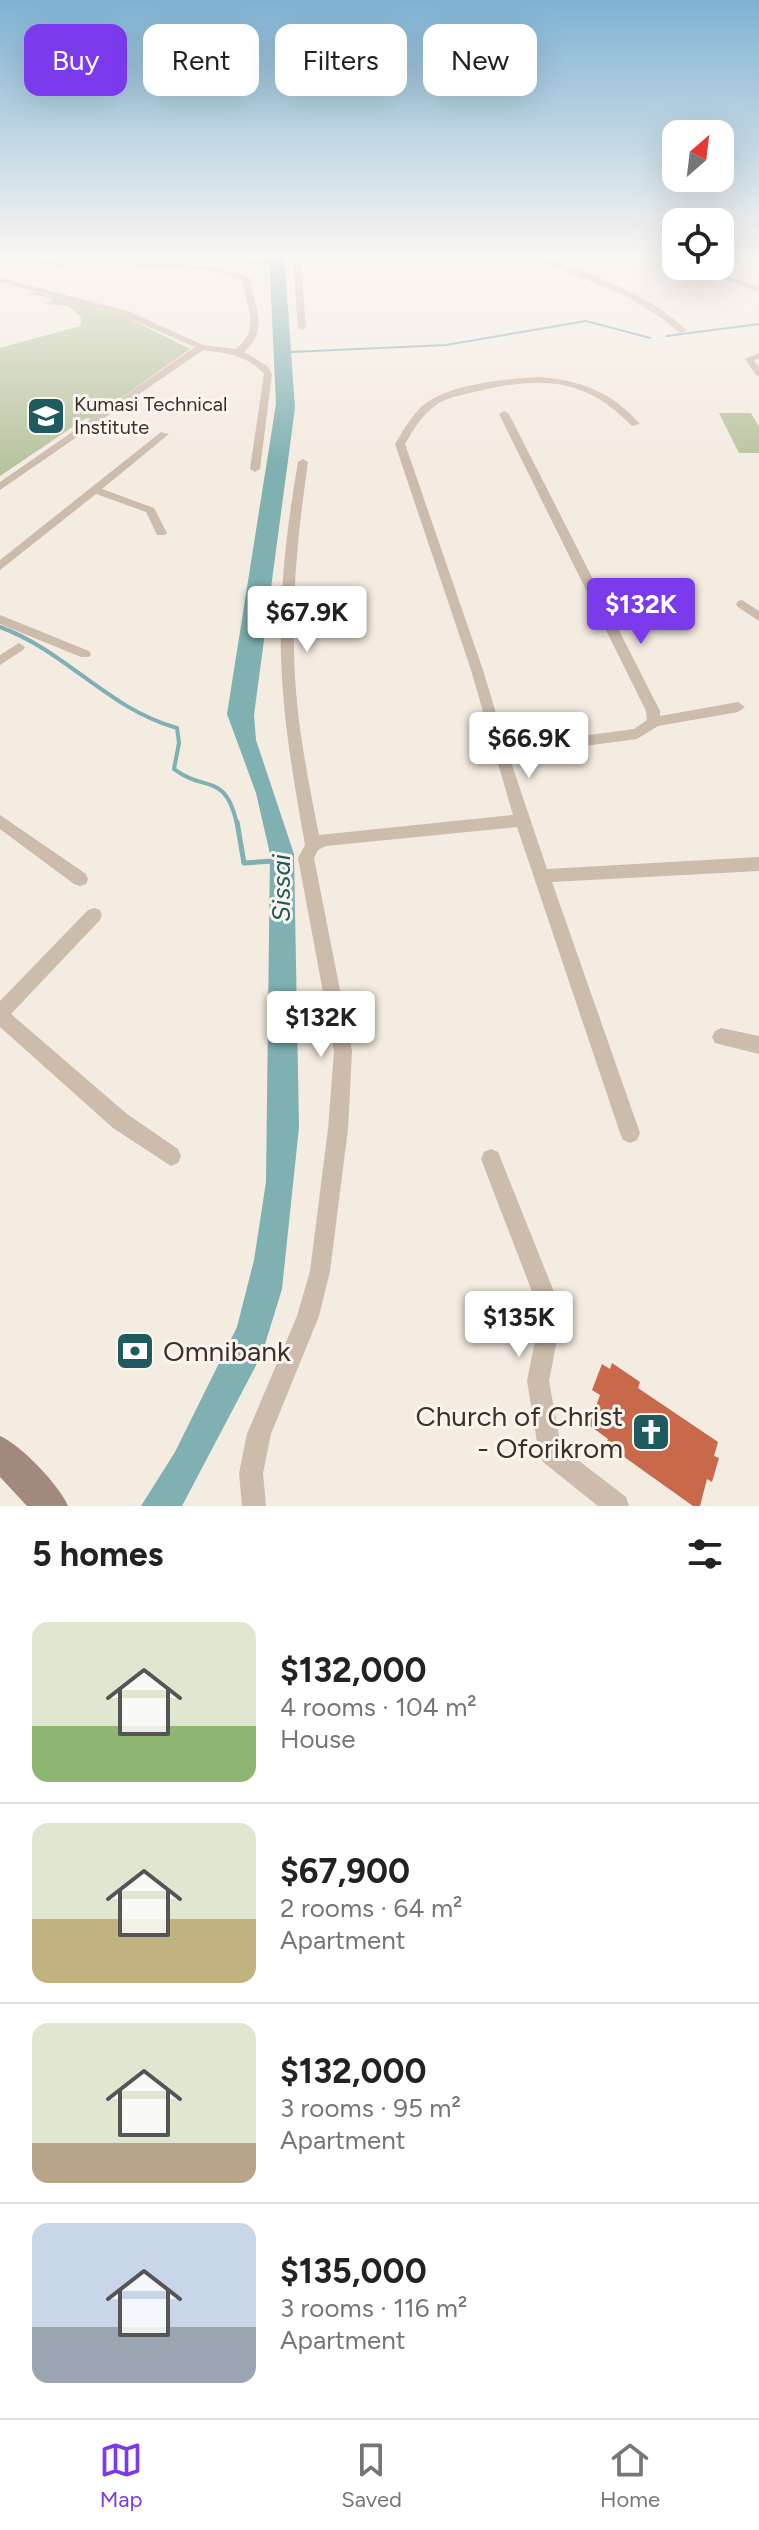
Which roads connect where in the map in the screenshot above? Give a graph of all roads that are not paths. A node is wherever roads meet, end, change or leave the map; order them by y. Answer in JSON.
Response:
{"nodes":[{"id":1,"x":148,"y":323,"type":"edge"},
{"id":2,"x":255,"y":323,"type":"edge"},
{"id":3,"x":302,"y":323,"type":"edge"},
{"id":4,"x":675,"y":323,"type":"edge"},
{"id":5,"x":302,"y":328,"type":"dead end"},
{"id":6,"x":683,"y":331,"type":"dead end"},
{"id":7,"x":201,"y":347,"type":"junction"},
{"id":8,"x":238,"y":352,"type":"junction"},
{"id":9,"x":759,"y":356,"type":"edge"},
{"id":10,"x":759,"y":373,"type":"edge"},
{"id":11,"x":504,"y":414,"type":"dead end"},
{"id":12,"x":635,"y":424,"type":"dead end"},
{"id":13,"x":164,"y":434,"type":"dead end"},
{"id":14,"x":303,"y":462,"type":"dead end"},
{"id":15,"x":255,"y":469,"type":"dead end"},
{"id":16,"x":0,"y":487,"type":"edge"},
{"id":17,"x":97,"y":491,"type":"junction"},
{"id":18,"x":161,"y":533,"type":"dead end"},
{"id":19,"x":0,"y":566,"type":"edge"},
{"id":20,"x":742,"y":604,"type":"dead end"},
{"id":21,"x":759,"y":617,"type":"edge"},
{"id":22,"x":0,"y":619,"type":"edge"},
{"id":23,"x":19,"y":647,"type":"dead end"},
{"id":24,"x":85,"y":654,"type":"dead end"},
{"id":25,"x":0,"y":661,"type":"edge"},
{"id":26,"x":738,"y":707,"type":"dead end"},
{"id":27,"x":654,"y":722,"type":"junction"},
{"id":28,"x":501,"y":752,"type":"junction"},
{"id":29,"x":523,"y":820,"type":"junction"},
{"id":30,"x":0,"y":821,"type":"edge"},
{"id":31,"x":313,"y":846,"type":"junction"},
{"id":32,"x":759,"y":864,"type":"edge"},
{"id":33,"x":543,"y":876,"type":"junction"},
{"id":34,"x":80,"y":879,"type":"dead end"},
{"id":35,"x":94,"y":915,"type":"dead end"},
{"id":36,"x":0,"y":1015,"type":"edge"},
{"id":37,"x":721,"y":1037,"type":"dead end"},
{"id":38,"x":759,"y":1045,"type":"edge"},
{"id":39,"x":630,"y":1133,"type":"dead end"},
{"id":40,"x":171,"y":1156,"type":"dead end"},
{"id":41,"x":491,"y":1159,"type":"dead end"},
{"id":42,"x":0,"y":1453,"type":"edge"},
{"id":43,"x":51,"y":1506,"type":"edge"},
{"id":44,"x":254,"y":1506,"type":"edge"},
{"id":45,"x":617,"y":1506,"type":"edge"}],
"edges":[{"from":1,"to":7,"type":"street"},
{"from":2,"to":8,"type":"street"},
{"from":3,"to":5,"type":"street"},
{"from":4,"to":6,"type":"street"},
{"from":7,"to":8,"type":"street"},
{"from":7,"to":16,"type":"street"},
{"from":8,"to":15,"type":"street"},
{"from":9,"to":10,"type":"street"},
{"from":11,"to":27,"type":"street"},
{"from":12,"to":28,"type":"street"},
{"from":13,"to":17,"type":"street"},
{"from":14,"to":31,"type":"street"},
{"from":17,"to":18,"type":"street"},
{"from":17,"to":19,"type":"street"},
{"from":20,"to":21,"type":"street"},
{"from":22,"to":24,"type":"street"},
{"from":23,"to":25,"type":"street"},
{"from":26,"to":27,"type":"street"},
{"from":27,"to":28,"type":"street"},
{"from":28,"to":29,"type":"street"},
{"from":29,"to":31,"type":"street"},
{"from":29,"to":33,"type":"street"},
{"from":30,"to":34,"type":"street"},
{"from":31,"to":44,"type":"street"},
{"from":32,"to":33,"type":"street"},
{"from":33,"to":39,"type":"street"},
{"from":35,"to":36,"type":"street"},
{"from":36,"to":40,"type":"street"},
{"from":37,"to":38,"type":"street"},
{"from":41,"to":45,"type":"street"},
{"from":42,"to":43,"type":"main road"}]}
